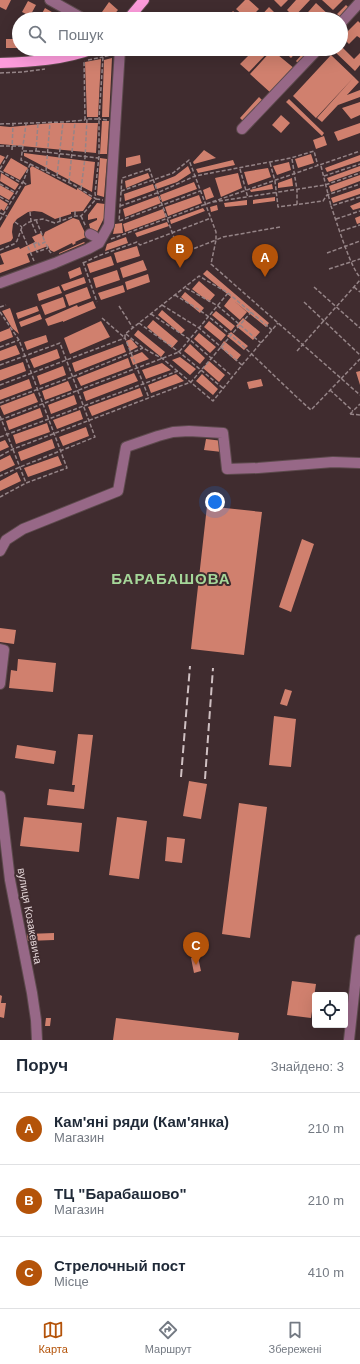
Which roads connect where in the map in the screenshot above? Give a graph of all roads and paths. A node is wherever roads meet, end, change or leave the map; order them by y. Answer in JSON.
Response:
{"nodes":[{"id":1,"x":50,"y":0,"type":"edge"},
{"id":2,"x":144,"y":0,"type":"edge"},
{"id":3,"x":359,"y":1,"type":"edge"},
{"id":4,"x":71,"y":12,"type":"edge"},
{"id":5,"x":134,"y":12,"type":"edge"},
{"id":6,"x":348,"y":14,"type":"edge"},
{"id":7,"x":66,"y":56,"type":"edge"},
{"id":8,"x":120,"y":56,"type":"edge"},
{"id":9,"x":311,"y":56,"type":"edge"},
{"id":10,"x":103,"y":57,"type":"dead end"},
{"id":11,"x":0,"y":63,"type":"edge"},
{"id":12,"x":86,"y":119,"type":"junction"},
{"id":13,"x":50,"y":122,"type":"junction"},
{"id":14,"x":62,"y":122,"type":"junction"},
{"id":15,"x":75,"y":122,"type":"junction"},
{"id":16,"x":38,"y":123,"type":"junction"},
{"id":17,"x":0,"y":124,"type":"edge"},
{"id":18,"x":13,"y":124,"type":"junction"},
{"id":19,"x":26,"y":124,"type":"junction"},
{"id":20,"x":242,"y":129,"type":"dead end"},
{"id":21,"x":0,"y":146,"type":"edge"},
{"id":22,"x":12,"y":146,"type":"junction"},
{"id":23,"x":23,"y":146,"type":"junction"},
{"id":24,"x":12,"y":150,"type":"dead end"},
{"id":25,"x":23,"y":150,"type":"junction"},
{"id":26,"x":360,"y":151,"type":"edge"},
{"id":27,"x":36,"y":152,"type":"junction"},
{"id":28,"x":47,"y":152,"type":"junction"},
{"id":29,"x":8,"y":155,"type":"dead end"},
{"id":30,"x":60,"y":155,"type":"junction"},
{"id":31,"x":73,"y":155,"type":"junction"},
{"id":32,"x":104,"y":156,"type":"dead end"},
{"id":33,"x":98,"y":157,"type":"junction"},
{"id":34,"x":85,"y":158,"type":"junction"},
{"id":35,"x":291,"y":158,"type":"junction"},
{"id":36,"x":270,"y":163,"type":"junction"},
{"id":37,"x":30,"y":164,"type":"junction"},
{"id":38,"x":360,"y":164,"type":"edge"},
{"id":39,"x":319,"y":165,"type":"junction"},
{"id":40,"x":42,"y":168,"type":"junction"},
{"id":41,"x":239,"y":168,"type":"junction"},
{"id":42,"x":0,"y":170,"type":"edge"},
{"id":43,"x":46,"y":171,"type":"junction"},
{"id":44,"x":42,"y":172,"type":"dead end"},
{"id":45,"x":360,"y":172,"type":"edge"},
{"id":46,"x":295,"y":174,"type":"junction"},
{"id":47,"x":195,"y":176,"type":"junction"},
{"id":48,"x":323,"y":176,"type":"junction"},
{"id":49,"x":58,"y":177,"type":"junction"},
{"id":50,"x":59,"y":180,"type":"dead end"},
{"id":51,"x":275,"y":180,"type":"junction"},
{"id":52,"x":153,"y":181,"type":"junction"},
{"id":53,"x":22,"y":182,"type":"junction"},
{"id":54,"x":69,"y":182,"type":"junction"},
{"id":55,"x":0,"y":184,"type":"edge"},
{"id":56,"x":360,"y":184,"type":"edge"},
{"id":57,"x":27,"y":185,"type":"dead end"},
{"id":58,"x":74,"y":185,"type":"junction"},
{"id":59,"x":325,"y":185,"type":"junction"},
{"id":60,"x":74,"y":188,"type":"dead end"},
{"id":61,"x":81,"y":189,"type":"junction"},
{"id":62,"x":246,"y":190,"type":"junction"},
{"id":63,"x":297,"y":190,"type":"junction"},
{"id":64,"x":121,"y":191,"type":"junction"},
{"id":65,"x":201,"y":191,"type":"junction"},
{"id":66,"x":16,"y":193,"type":"junction"},
{"id":67,"x":157,"y":193,"type":"junction"},
{"id":68,"x":277,"y":193,"type":"junction"},
{"id":69,"x":327,"y":195,"type":"junction"},
{"id":70,"x":0,"y":197,"type":"edge"},
{"id":71,"x":360,"y":197,"type":"edge"},
{"id":72,"x":248,"y":198,"type":"junction"},
{"id":73,"x":96,"y":199,"type":"junction"},
{"id":74,"x":107,"y":201,"type":"dead end"},
{"id":75,"x":11,"y":203,"type":"junction"},
{"id":76,"x":209,"y":203,"type":"junction"},
{"id":77,"x":206,"y":204,"type":"junction"},
{"id":78,"x":162,"y":205,"type":"junction"},
{"id":79,"x":297,"y":205,"type":"junction"},
{"id":80,"x":120,"y":206,"type":"junction"},
{"id":81,"x":331,"y":206,"type":"junction"},
{"id":82,"x":74,"y":211,"type":"dead end"},
{"id":83,"x":360,"y":211,"type":"edge"},
{"id":84,"x":30,"y":212,"type":"dead end"},
{"id":85,"x":0,"y":213,"type":"edge"},
{"id":86,"x":3,"y":215,"type":"junction"},
{"id":87,"x":7,"y":216,"type":"dead end"},
{"id":88,"x":75,"y":216,"type":"junction"},
{"id":89,"x":81,"y":216,"type":"junction"},
{"id":90,"x":60,"y":217,"type":"dead end"},
{"id":91,"x":211,"y":218,"type":"junction"},
{"id":92,"x":167,"y":219,"type":"junction"},
{"id":93,"x":336,"y":219,"type":"junction"},
{"id":94,"x":0,"y":220,"type":"edge"},
{"id":95,"x":36,"y":220,"type":"junction"},
{"id":96,"x":31,"y":221,"type":"junction"},
{"id":97,"x":60,"y":221,"type":"junction"},
{"id":98,"x":15,"y":222,"type":"dead end"},
{"id":99,"x":360,"y":225,"type":"edge"},
{"id":100,"x":22,"y":227,"type":"junction"},
{"id":101,"x":280,"y":227,"type":"dead end"},
{"id":102,"x":21,"y":230,"type":"junction"},
{"id":103,"x":340,"y":231,"type":"junction"},
{"id":104,"x":173,"y":233,"type":"junction"},
{"id":105,"x":37,"y":235,"type":"dead end"},
{"id":106,"x":92,"y":235,"type":"dead end"},
{"id":107,"x":216,"y":240,"type":"junction"},
{"id":108,"x":107,"y":241,"type":"dead end"},
{"id":109,"x":360,"y":241,"type":"edge"},
{"id":110,"x":45,"y":242,"type":"junction"},
{"id":111,"x":346,"y":246,"type":"junction"},
{"id":112,"x":48,"y":248,"type":"junction"},
{"id":113,"x":0,"y":250,"type":"edge"},
{"id":114,"x":101,"y":251,"type":"dead end"},
{"id":115,"x":37,"y":252,"type":"junction"},
{"id":116,"x":80,"y":253,"type":"junction"},
{"id":117,"x":327,"y":253,"type":"dead end"},
{"id":118,"x":32,"y":254,"type":"junction"},
{"id":119,"x":54,"y":254,"type":"dead end"},
{"id":120,"x":180,"y":254,"type":"junction"},
{"id":121,"x":98,"y":256,"type":"junction"},
{"id":122,"x":360,"y":259,"type":"edge"},
{"id":123,"x":182,"y":260,"type":"dead end"},
{"id":124,"x":352,"y":262,"type":"junction"},
{"id":125,"x":83,"y":263,"type":"junction"},
{"id":126,"x":329,"y":269,"type":"dead end"},
{"id":127,"x":37,"y":270,"type":"junction"},
{"id":128,"x":360,"y":277,"type":"edge"},
{"id":129,"x":360,"y":280,"type":"edge"},
{"id":130,"x":0,"y":283,"type":"edge"},
{"id":131,"x":185,"y":287,"type":"junction"},
{"id":132,"x":314,"y":287,"type":"dead end"},
{"id":133,"x":354,"y":287,"type":"junction"},
{"id":134,"x":360,"y":292,"type":"edge"},
{"id":135,"x":228,"y":293,"type":"junction"},
{"id":136,"x":175,"y":295,"type":"junction"},
{"id":137,"x":97,"y":302,"type":"dead end"},
{"id":138,"x":304,"y":302,"type":"dead end"},
{"id":139,"x":6,"y":305,"type":"dead end"},
{"id":140,"x":162,"y":305,"type":"junction"},
{"id":141,"x":119,"y":306,"type":"dead end"},
{"id":142,"x":218,"y":306,"type":"junction"},
{"id":143,"x":336,"y":306,"type":"junction"},
{"id":144,"x":0,"y":307,"type":"edge"},
{"id":145,"x":0,"y":312,"type":"edge"},
{"id":146,"x":251,"y":312,"type":"junction"},
{"id":147,"x":151,"y":314,"type":"junction"},
{"id":148,"x":208,"y":316,"type":"junction"},
{"id":149,"x":102,"y":318,"type":"dead end"},
{"id":150,"x":324,"y":321,"type":"junction"},
{"id":151,"x":139,"y":323,"type":"junction"},
{"id":152,"x":278,"y":323,"type":"junction"},
{"id":153,"x":240,"y":326,"type":"junction"},
{"id":154,"x":133,"y":328,"type":"junction"},
{"id":155,"x":199,"y":328,"type":"junction"},
{"id":156,"x":360,"y":328,"type":"edge"},
{"id":157,"x":272,"y":330,"type":"junction"},
{"id":158,"x":125,"y":334,"type":"junction"},
{"id":159,"x":230,"y":336,"type":"junction"},
{"id":160,"x":125,"y":338,"type":"junction"},
{"id":161,"x":189,"y":339,"type":"junction"},
{"id":162,"x":19,"y":340,"type":"junction"},
{"id":163,"x":261,"y":343,"type":"junction"},
{"id":164,"x":303,"y":344,"type":"junction"},
{"id":165,"x":221,"y":346,"type":"junction"},
{"id":166,"x":0,"y":347,"type":"edge"},
{"id":167,"x":143,"y":348,"type":"junction"},
{"id":168,"x":297,"y":351,"type":"dead end"},
{"id":169,"x":179,"y":352,"type":"junction"},
{"id":170,"x":131,"y":354,"type":"junction"},
{"id":171,"x":252,"y":354,"type":"junction"},
{"id":172,"x":360,"y":354,"type":"edge"},
{"id":173,"x":24,"y":356,"type":"junction"},
{"id":174,"x":163,"y":359,"type":"junction"},
{"id":175,"x":211,"y":359,"type":"junction"},
{"id":176,"x":360,"y":359,"type":"edge"},
{"id":177,"x":66,"y":361,"type":"junction"},
{"id":178,"x":0,"y":365,"type":"edge"},
{"id":179,"x":242,"y":365,"type":"junction"},
{"id":180,"x":137,"y":368,"type":"junction"},
{"id":181,"x":202,"y":369,"type":"junction"},
{"id":182,"x":178,"y":371,"type":"junction"},
{"id":183,"x":31,"y":374,"type":"junction"},
{"id":184,"x":72,"y":377,"type":"junction"},
{"id":185,"x":232,"y":377,"type":"junction"},
{"id":186,"x":341,"y":378,"type":"junction"},
{"id":187,"x":191,"y":382,"type":"junction"},
{"id":188,"x":143,"y":383,"type":"junction"},
{"id":189,"x":0,"y":385,"type":"edge"},
{"id":190,"x":224,"y":389,"type":"junction"},
{"id":191,"x":37,"y":390,"type":"junction"},
{"id":192,"x":330,"y":390,"type":"junction"},
{"id":193,"x":78,"y":391,"type":"junction"},
{"id":194,"x":360,"y":395,"type":"edge"},
{"id":195,"x":149,"y":398,"type":"junction"},
{"id":196,"x":0,"y":403,"type":"edge"},
{"id":197,"x":42,"y":404,"type":"junction"},
{"id":198,"x":360,"y":404,"type":"edge"},
{"id":199,"x":83,"y":406,"type":"junction"},
{"id":200,"x":353,"y":411,"type":"junction"},
{"id":201,"x":360,"y":415,"type":"edge"},
{"id":202,"x":0,"y":416,"type":"edge"},
{"id":203,"x":48,"y":419,"type":"junction"},
{"id":204,"x":1,"y":420,"type":"edge"},
{"id":205,"x":89,"y":421,"type":"junction"},
{"id":206,"x":7,"y":434,"type":"junction"},
{"id":207,"x":54,"y":434,"type":"junction"},
{"id":208,"x":0,"y":437,"type":"edge"},
{"id":209,"x":13,"y":449,"type":"junction"},
{"id":210,"x":60,"y":451,"type":"junction"},
{"id":211,"x":0,"y":456,"type":"edge"},
{"id":212,"x":360,"y":463,"type":"edge"},
{"id":213,"x":20,"y":467,"type":"junction"},
{"id":214,"x":0,"y":476,"type":"edge"},
{"id":215,"x":26,"y":483,"type":"junction"},
{"id":216,"x":0,"y":497,"type":"edge"},
{"id":217,"x":0,"y":551,"type":"edge"},
{"id":218,"x":0,"y":649,"type":"edge"},
{"id":219,"x":0,"y":684,"type":"edge"},
{"id":220,"x":0,"y":796,"type":"edge"},
{"id":221,"x":360,"y":940,"type":"edge"},
{"id":222,"x":37,"y":1040,"type":"edge"},
{"id":223,"x":349,"y":1040,"type":"edge"}],
"edges":[{"from":1,"to":4,"type":"street"},
{"from":2,"to":5,"type":"main road"},
{"from":3,"to":6,"type":"street"},
{"from":7,"to":11,"type":"main road"},
{"from":8,"to":116,"type":"street"},
{"from":9,"to":20,"type":"street"},
{"from":10,"to":12,"type":"path"},
{"from":12,"to":15,"type":"path"},
{"from":12,"to":33,"type":"path"},
{"from":12,"to":34,"type":"path"},
{"from":13,"to":14,"type":"path"},
{"from":13,"to":16,"type":"path"},
{"from":13,"to":28,"type":"path"},
{"from":14,"to":15,"type":"path"},
{"from":14,"to":30,"type":"path"},
{"from":15,"to":31,"type":"path"},
{"from":16,"to":19,"type":"path"},
{"from":16,"to":27,"type":"path"},
{"from":17,"to":18,"type":"path"},
{"from":18,"to":19,"type":"path"},
{"from":18,"to":22,"type":"path"},
{"from":19,"to":23,"type":"path"},
{"from":21,"to":22,"type":"path"},
{"from":22,"to":23,"type":"path"},
{"from":22,"to":24,"type":"path"},
{"from":23,"to":25,"type":"path"},
{"from":25,"to":27,"type":"path"},
{"from":25,"to":37,"type":"path"},
{"from":26,"to":39,"type":"path"},
{"from":27,"to":28,"type":"path"},
{"from":28,"to":30,"type":"path"},
{"from":28,"to":43,"type":"path"},
{"from":29,"to":42,"type":"path"},
{"from":30,"to":31,"type":"path"},
{"from":30,"to":49,"type":"path"},
{"from":31,"to":34,"type":"path"},
{"from":31,"to":54,"type":"path"},
{"from":32,"to":33,"type":"path"},
{"from":33,"to":34,"type":"path"},
{"from":33,"to":73,"type":"path"},
{"from":34,"to":61,"type":"path"},
{"from":35,"to":36,"type":"path"},
{"from":35,"to":39,"type":"path"},
{"from":35,"to":46,"type":"path"},
{"from":36,"to":41,"type":"path"},
{"from":36,"to":51,"type":"path"},
{"from":37,"to":40,"type":"path"},
{"from":37,"to":53,"type":"path"},
{"from":38,"to":48,"type":"path"},
{"from":39,"to":46,"type":"path"},
{"from":39,"to":48,"type":"path"},
{"from":40,"to":43,"type":"path"},
{"from":40,"to":44,"type":"path"},
{"from":41,"to":47,"type":"path"},
{"from":41,"to":62,"type":"path"},
{"from":42,"to":53,"type":"path"},
{"from":43,"to":49,"type":"path"},
{"from":45,"to":59,"type":"path"},
{"from":46,"to":51,"type":"path"},
{"from":46,"to":63,"type":"path"},
{"from":47,"to":52,"type":"path"},
{"from":47,"to":65,"type":"path"},
{"from":47,"to":67,"type":"path"},
{"from":48,"to":59,"type":"path"},
{"from":49,"to":50,"type":"path"},
{"from":49,"to":54,"type":"path"},
{"from":51,"to":62,"type":"path"},
{"from":51,"to":68,"type":"path"},
{"from":52,"to":64,"type":"path"},
{"from":52,"to":64,"type":"path"},
{"from":52,"to":67,"type":"path"},
{"from":53,"to":57,"type":"path"},
{"from":53,"to":66,"type":"path"},
{"from":54,"to":58,"type":"path"},
{"from":55,"to":66,"type":"path"},
{"from":56,"to":69,"type":"path"},
{"from":58,"to":60,"type":"path"},
{"from":58,"to":61,"type":"path"},
{"from":59,"to":63,"type":"path"},
{"from":59,"to":69,"type":"path"},
{"from":61,"to":73,"type":"path"},
{"from":62,"to":72,"type":"path"},
{"from":62,"to":76,"type":"path"},
{"from":63,"to":68,"type":"path"},
{"from":63,"to":79,"type":"path"},
{"from":64,"to":80,"type":"path"},
{"from":65,"to":77,"type":"path"},
{"from":65,"to":78,"type":"path"},
{"from":66,"to":75,"type":"path"},
{"from":67,"to":78,"type":"path"},
{"from":67,"to":80,"type":"path"},
{"from":68,"to":72,"type":"path"},
{"from":68,"to":79,"type":"path"},
{"from":69,"to":79,"type":"path"},
{"from":69,"to":81,"type":"path"},
{"from":70,"to":75,"type":"path"},
{"from":71,"to":81,"type":"path"},
{"from":72,"to":76,"type":"path"},
{"from":73,"to":74,"type":"path"},
{"from":73,"to":89,"type":"path"},
{"from":75,"to":86,"type":"path"},
{"from":76,"to":77,"type":"path"},
{"from":77,"to":91,"type":"path"},
{"from":77,"to":92,"type":"path"},
{"from":78,"to":80,"type":"path"},
{"from":78,"to":92,"type":"path"},
{"from":81,"to":93,"type":"path"},
{"from":82,"to":88,"type":"path"},
{"from":83,"to":93,"type":"path"},
{"from":84,"to":96,"type":"path"},
{"from":85,"to":86,"type":"path"},
{"from":86,"to":87,"type":"path"},
{"from":86,"to":94,"type":"path"},
{"from":88,"to":89,"type":"path"},
{"from":88,"to":97,"type":"path"},
{"from":89,"to":106,"type":"path"},
{"from":90,"to":97,"type":"path"},
{"from":91,"to":104,"type":"path"},
{"from":91,"to":107,"type":"path"},
{"from":92,"to":104,"type":"path"},
{"from":92,"to":108,"type":"path"},
{"from":93,"to":103,"type":"path"},
{"from":95,"to":96,"type":"path"},
{"from":95,"to":97,"type":"path"},
{"from":95,"to":110,"type":"path"},
{"from":96,"to":100,"type":"path"},
{"from":96,"to":105,"type":"path"},
{"from":98,"to":100,"type":"path"},
{"from":99,"to":103,"type":"path"},
{"from":100,"to":102,"type":"path"},
{"from":101,"to":107,"type":"path"},
{"from":102,"to":113,"type":"path"},
{"from":102,"to":118,"type":"path"},
{"from":103,"to":111,"type":"path"},
{"from":104,"to":120,"type":"path"},
{"from":104,"to":121,"type":"path"},
{"from":107,"to":120,"type":"path"},
{"from":107,"to":152,"type":"path"},
{"from":109,"to":111,"type":"path"},
{"from":110,"to":112,"type":"path"},
{"from":110,"to":115,"type":"path"},
{"from":111,"to":117,"type":"path"},
{"from":111,"to":124,"type":"path"},
{"from":112,"to":115,"type":"path"},
{"from":112,"to":119,"type":"path"},
{"from":114,"to":121,"type":"path"},
{"from":115,"to":118,"type":"path"},
{"from":116,"to":125,"type":"path"},
{"from":116,"to":127,"type":"street"},
{"from":118,"to":127,"type":"path"},
{"from":120,"to":123,"type":"path"},
{"from":121,"to":125,"type":"path"},
{"from":122,"to":124,"type":"path"},
{"from":124,"to":126,"type":"path"},
{"from":124,"to":128,"type":"path"},
{"from":125,"to":137,"type":"path"},
{"from":127,"to":130,"type":"street"},
{"from":129,"to":133,"type":"path"},
{"from":131,"to":135,"type":"path"},
{"from":131,"to":136,"type":"path"},
{"from":131,"to":142,"type":"path"},
{"from":132,"to":143,"type":"path"},
{"from":133,"to":134,"type":"path"},
{"from":133,"to":143,"type":"path"},
{"from":135,"to":142,"type":"path"},
{"from":135,"to":146,"type":"path"},
{"from":136,"to":140,"type":"path"},
{"from":136,"to":148,"type":"path"},
{"from":138,"to":150,"type":"path"},
{"from":139,"to":144,"type":"path"},
{"from":140,"to":147,"type":"path"},
{"from":140,"to":155,"type":"path"},
{"from":141,"to":154,"type":"path"},
{"from":142,"to":148,"type":"path"},
{"from":142,"to":153,"type":"path"},
{"from":143,"to":150,"type":"path"},
{"from":143,"to":156,"type":"path"},
{"from":145,"to":162,"type":"path"},
{"from":146,"to":153,"type":"path"},
{"from":146,"to":157,"type":"path"},
{"from":147,"to":151,"type":"path"},
{"from":147,"to":161,"type":"path"},
{"from":148,"to":155,"type":"path"},
{"from":148,"to":159,"type":"path"},
{"from":149,"to":160,"type":"path"},
{"from":150,"to":164,"type":"path"},
{"from":150,"to":172,"type":"path"},
{"from":151,"to":154,"type":"path"},
{"from":151,"to":169,"type":"path"},
{"from":152,"to":157,"type":"path"},
{"from":152,"to":164,"type":"path"},
{"from":153,"to":159,"type":"path"},
{"from":153,"to":163,"type":"path"},
{"from":154,"to":158,"type":"path"},
{"from":155,"to":161,"type":"path"},
{"from":155,"to":165,"type":"path"},
{"from":157,"to":163,"type":"path"},
{"from":158,"to":160,"type":"path"},
{"from":158,"to":167,"type":"path"},
{"from":159,"to":165,"type":"path"},
{"from":159,"to":171,"type":"path"},
{"from":160,"to":170,"type":"path"},
{"from":160,"to":177,"type":"path"},
{"from":161,"to":169,"type":"path"},
{"from":161,"to":175,"type":"path"},
{"from":162,"to":166,"type":"path"},
{"from":162,"to":173,"type":"path"},
{"from":163,"to":171,"type":"path"},
{"from":164,"to":168,"type":"path"},
{"from":164,"to":186,"type":"path"},
{"from":165,"to":175,"type":"path"},
{"from":165,"to":179,"type":"path"},
{"from":167,"to":170,"type":"path"},
{"from":167,"to":174,"type":"path"},
{"from":169,"to":174,"type":"path"},
{"from":169,"to":181,"type":"path"},
{"from":170,"to":180,"type":"path"},
{"from":170,"to":184,"type":"path"},
{"from":171,"to":179,"type":"path"},
{"from":171,"to":192,"type":"path"},
{"from":173,"to":177,"type":"path"},
{"from":173,"to":178,"type":"path"},
{"from":173,"to":183,"type":"path"},
{"from":174,"to":180,"type":"path"},
{"from":174,"to":182,"type":"path"},
{"from":175,"to":181,"type":"path"},
{"from":175,"to":185,"type":"path"},
{"from":176,"to":186,"type":"path"},
{"from":177,"to":183,"type":"path"},
{"from":177,"to":184,"type":"path"},
{"from":179,"to":185,"type":"path"},
{"from":180,"to":188,"type":"path"},
{"from":180,"to":193,"type":"path"},
{"from":181,"to":187,"type":"path"},
{"from":181,"to":190,"type":"path"},
{"from":182,"to":187,"type":"path"},
{"from":182,"to":188,"type":"path"},
{"from":183,"to":189,"type":"path"},
{"from":183,"to":191,"type":"path"},
{"from":184,"to":191,"type":"path"},
{"from":184,"to":193,"type":"path"},
{"from":185,"to":190,"type":"path"},
{"from":186,"to":192,"type":"path"},
{"from":186,"to":194,"type":"path"},
{"from":187,"to":190,"type":"path"},
{"from":187,"to":195,"type":"path"},
{"from":188,"to":195,"type":"path"},
{"from":188,"to":199,"type":"path"},
{"from":191,"to":196,"type":"path"},
{"from":191,"to":197,"type":"path"},
{"from":192,"to":200,"type":"path"},
{"from":193,"to":197,"type":"path"},
{"from":193,"to":199,"type":"path"},
{"from":195,"to":205,"type":"path"},
{"from":197,"to":203,"type":"path"},
{"from":197,"to":204,"type":"path"},
{"from":198,"to":200,"type":"path"},
{"from":199,"to":203,"type":"path"},
{"from":199,"to":205,"type":"path"},
{"from":200,"to":201,"type":"path"},
{"from":202,"to":204,"type":"path"},
{"from":203,"to":206,"type":"path"},
{"from":203,"to":207,"type":"path"},
{"from":204,"to":206,"type":"path"},
{"from":205,"to":207,"type":"path"},
{"from":205,"to":210,"type":"path"},
{"from":206,"to":208,"type":"path"},
{"from":206,"to":209,"type":"path"},
{"from":207,"to":209,"type":"path"},
{"from":207,"to":210,"type":"path"},
{"from":209,"to":211,"type":"path"},
{"from":209,"to":213,"type":"path"},
{"from":210,"to":213,"type":"path"},
{"from":210,"to":215,"type":"path"},
{"from":212,"to":217,"type":"street"},
{"from":213,"to":214,"type":"path"},
{"from":213,"to":215,"type":"path"},
{"from":215,"to":216,"type":"path"},
{"from":218,"to":219,"type":"street"},
{"from":220,"to":222,"type":"street","name":"вулиця Козакевича"},
{"from":221,"to":223,"type":"street"}]}
